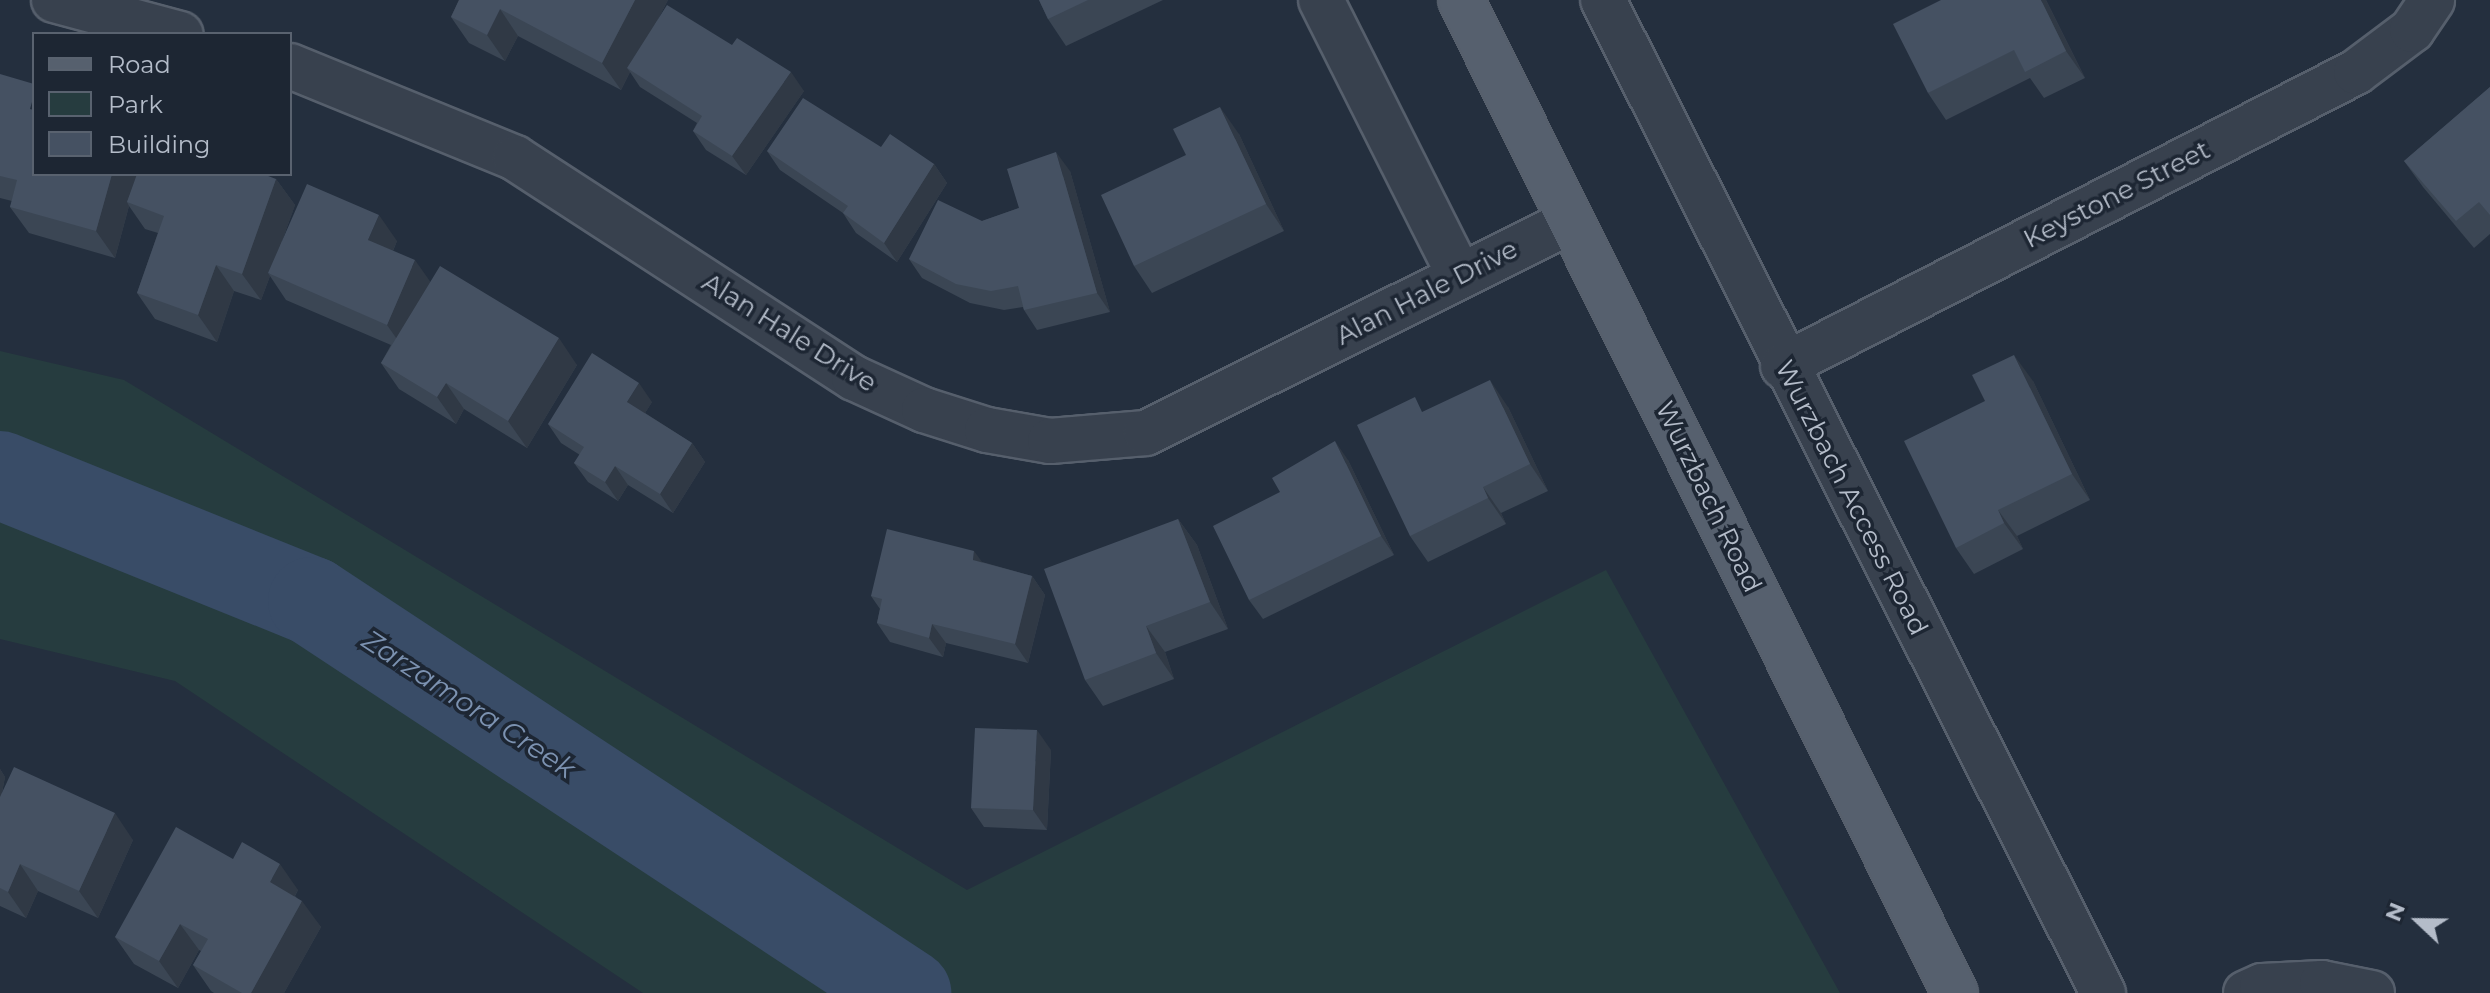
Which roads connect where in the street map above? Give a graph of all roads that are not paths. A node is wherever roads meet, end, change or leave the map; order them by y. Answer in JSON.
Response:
{"nodes":[{"id":1,"x":1321,"y":0,"type":"edge"},
{"id":2,"x":1461,"y":0,"type":"edge"},
{"id":3,"x":1603,"y":0,"type":"edge"},
{"id":4,"x":2432,"y":0,"type":"edge"},
{"id":5,"x":77,"y":2,"type":"edge"},
{"id":6,"x":174,"y":32,"type":"edge"},
{"id":7,"x":292,"y":67,"type":"edge"},
{"id":8,"x":1571,"y":221,"type":"junction"},
{"id":9,"x":1460,"y":276,"type":"junction"},
{"id":10,"x":1783,"y":366,"type":"junction"},
{"id":11,"x":1955,"y":993,"type":"edge"},
{"id":12,"x":2103,"y":993,"type":"edge"},
{"id":13,"x":2246,"y":993,"type":"edge"},
{"id":14,"x":2372,"y":993,"type":"edge"}],
"edges":[{"from":1,"to":9,"type":"street"},
{"from":2,"to":8,"type":"main road","name":"Wurzbach Road"},
{"from":3,"to":10,"type":"street","name":"Wurzbach Access Road"},
{"from":4,"to":10,"type":"street","name":"Keystone Street"},
{"from":5,"to":6,"type":"street"},
{"from":7,"to":9,"type":"street","name":"Alan Hale Drive"},
{"from":8,"to":9,"type":"street","name":"Alan Hale Drive"},
{"from":8,"to":11,"type":"main road","name":"Wurzbach Road"},
{"from":10,"to":12,"type":"street","name":"Wurzbach Access Road"},
{"from":13,"to":14,"type":"street"}]}
